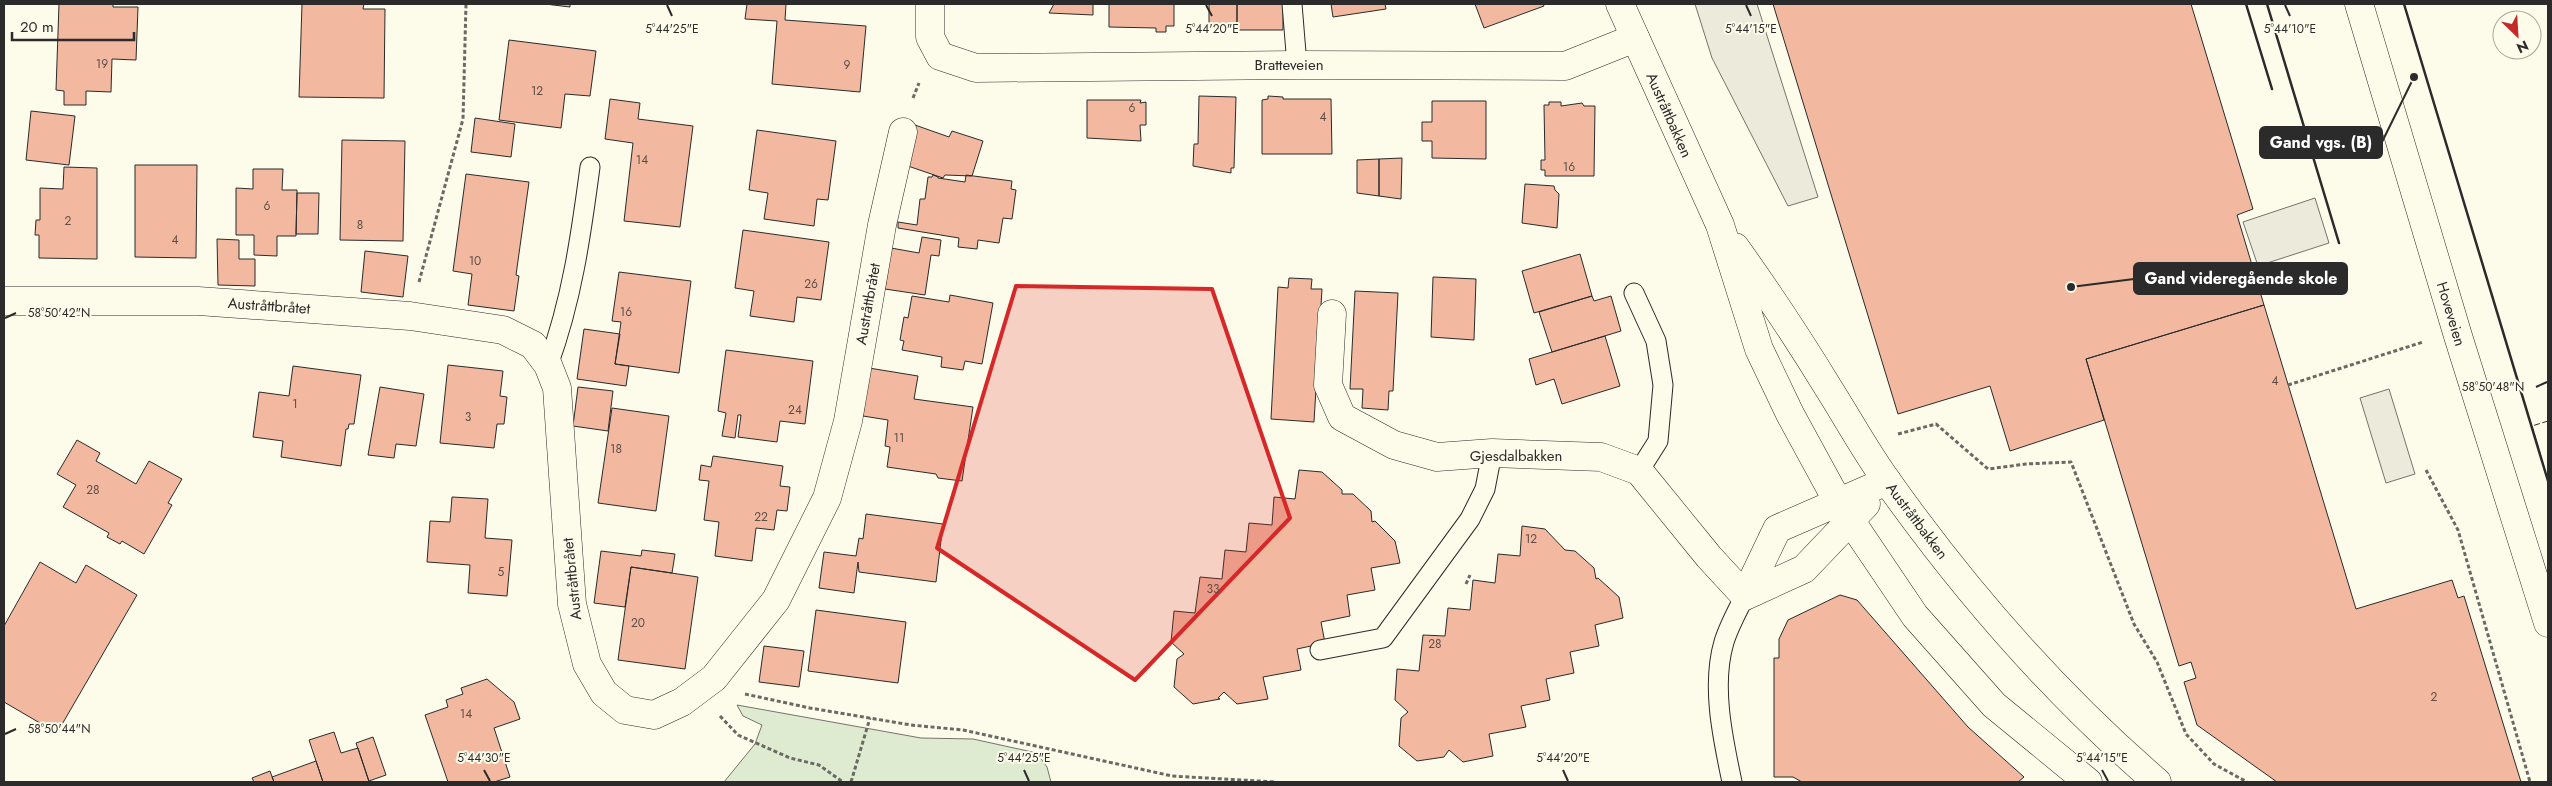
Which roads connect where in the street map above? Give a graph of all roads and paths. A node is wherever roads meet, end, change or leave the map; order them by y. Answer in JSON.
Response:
{"nodes":[{"id":1,"x":466,"y":4,"type":"edge"},
{"id":2,"x":930,"y":4,"type":"edge"},
{"id":3,"x":1292,"y":4,"type":"edge"},
{"id":4,"x":1620,"y":4,"type":"edge"},
{"id":5,"x":2359,"y":4,"type":"edge"},
{"id":6,"x":1635,"y":38,"type":"junction"},
{"id":7,"x":940,"y":56,"type":"junction"},
{"id":8,"x":1296,"y":65,"type":"junction"},
{"id":9,"x":903,"y":132,"type":"joint"},
{"id":10,"x":590,"y":167,"type":"dead end"},
{"id":11,"x":1720,"y":225,"type":"junction"},
{"id":12,"x":1634,"y":293,"type":"dead end"},
{"id":13,"x":4,"y":301,"type":"edge"},
{"id":14,"x":1332,"y":314,"type":"dead end"},
{"id":15,"x":410,"y":316,"type":"junction"},
{"id":16,"x":2431,"y":339,"type":"dead end"},
{"id":17,"x":548,"y":365,"type":"junction"},
{"id":18,"x":2288,"y":385,"type":"dead end"},
{"id":19,"x":1888,"y":437,"type":"dead end"},
{"id":20,"x":1492,"y":453,"type":"junction"},
{"id":21,"x":2426,"y":470,"type":"dead end"},
{"id":22,"x":1639,"y":471,"type":"junction"},
{"id":23,"x":1887,"y":481,"type":"junction"},
{"id":24,"x":1844,"y":512,"type":"junction"},
{"id":25,"x":1745,"y":596,"type":"junction"},
{"id":26,"x":2548,"y":623,"type":"edge"},
{"id":27,"x":1320,"y":650,"type":"dead end"},
{"id":28,"x":714,"y":678,"type":"junction"},
{"id":29,"x":870,"y":718,"type":"junction"},
{"id":30,"x":755,"y":742,"type":"dead end"},
{"id":31,"x":843,"y":782,"type":"edge"},
{"id":32,"x":851,"y":782,"type":"edge"},
{"id":33,"x":1276,"y":782,"type":"edge"},
{"id":34,"x":1732,"y":782,"type":"edge"},
{"id":35,"x":2088,"y":782,"type":"edge"},
{"id":36,"x":2157,"y":782,"type":"edge"},
{"id":37,"x":2247,"y":782,"type":"edge"},
{"id":38,"x":2530,"y":782,"type":"edge"}],
"edges":[{"from":1,"to":15,"type":"path"},
{"from":2,"to":7,"type":"street"},
{"from":3,"to":8,"type":"lane"},
{"from":4,"to":6,"type":"street","name":"Austråttbakken"},
{"from":5,"to":26,"type":"street","name":"Hoveveien"},
{"from":6,"to":8,"type":"street","name":"Bratteveien"},
{"from":6,"to":11,"type":"street","name":"Austråttbakken"},
{"from":7,"to":8,"type":"street","name":"Bratteveien"},
{"from":7,"to":9,"type":"path"},
{"from":9,"to":28,"type":"street","name":"Austråttbråtet"},
{"from":10,"to":17,"type":"lane"},
{"from":11,"to":23,"type":"street","name":"Austråttbakken"},
{"from":11,"to":24,"type":"street","name":"Austråttbakken"},
{"from":12,"to":22,"type":"lane"},
{"from":13,"to":15,"type":"street","name":"Austråttbråtet"},
{"from":14,"to":20,"type":"street","name":"Gjesdalbakken"},
{"from":15,"to":17,"type":"street","name":"Austråttbråtet"},
{"from":16,"to":18,"type":"path"},
{"from":17,"to":28,"type":"street","name":"Austråttbråtet"},
{"from":19,"to":37,"type":"path"},
{"from":20,"to":22,"type":"street","name":"Gjesdalbakken"},
{"from":20,"to":27,"type":"lane"},
{"from":21,"to":38,"type":"path"},
{"from":22,"to":25,"type":"street"},
{"from":23,"to":24,"type":"street"},
{"from":23,"to":36,"type":"street","name":"Austråttbakken"},
{"from":24,"to":25,"type":"street"},
{"from":24,"to":25,"type":"street"},
{"from":24,"to":35,"type":"street","name":"Austråttbakken"},
{"from":25,"to":34,"type":"lane"},
{"from":28,"to":29,"type":"path"},
{"from":29,"to":32,"type":"path"},
{"from":29,"to":33,"type":"path"},
{"from":30,"to":31,"type":"path"}]}
